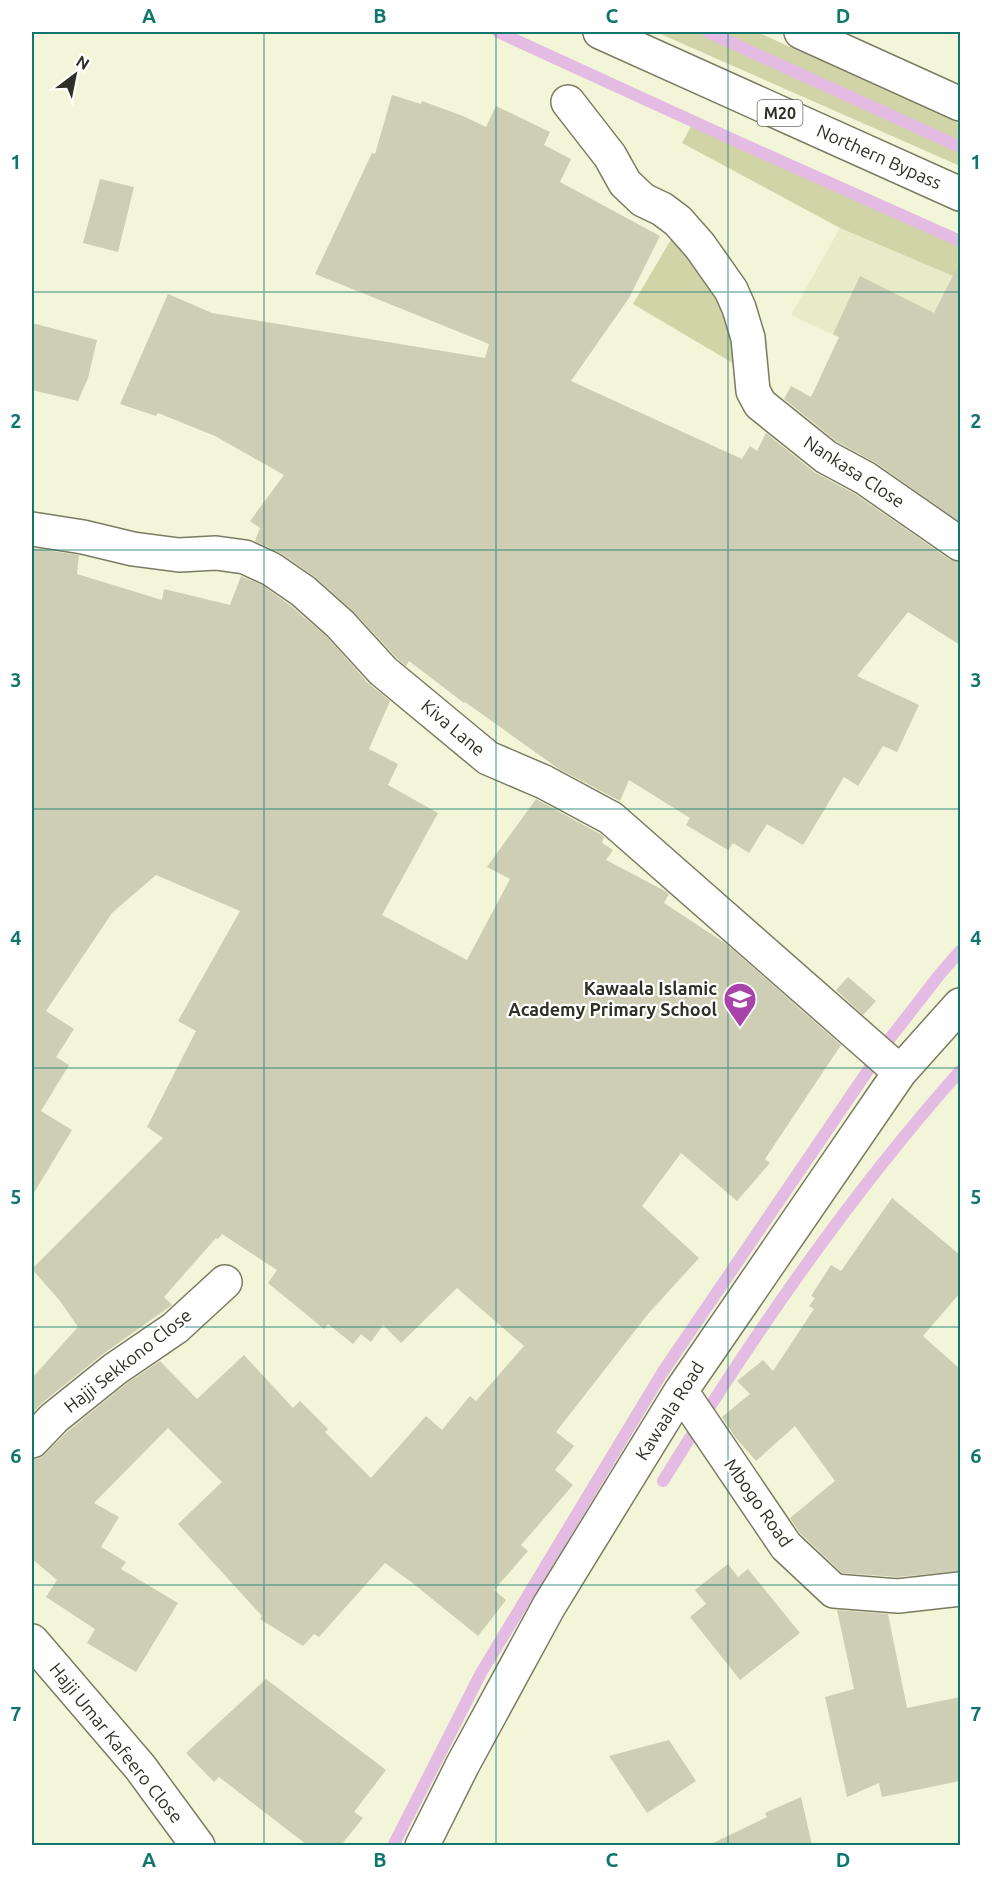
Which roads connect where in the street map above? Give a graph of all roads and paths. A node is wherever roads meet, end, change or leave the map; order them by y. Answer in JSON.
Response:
{"nodes":[{"id":1,"x":600,"y":32,"type":"edge"},
{"id":2,"x":801,"y":32,"type":"edge"},
{"id":3,"x":568,"y":102,"type":"dead end"},
{"id":4,"x":960,"y":104,"type":"edge"},
{"id":5,"x":960,"y":194,"type":"edge"},
{"id":6,"x":32,"y":529,"type":"edge"},
{"id":7,"x":960,"y":544,"type":"edge"},
{"id":8,"x":960,"y":1005,"type":"edge"},
{"id":9,"x":900,"y":1072,"type":"junction"},
{"id":10,"x":225,"y":1282,"type":"dead end"},
{"id":11,"x":681,"y":1391,"type":"junction"},
{"id":12,"x":32,"y":1440,"type":"edge"},
{"id":13,"x":960,"y":1589,"type":"edge"},
{"id":14,"x":32,"y":1641,"type":"edge"},
{"id":15,"x":198,"y":1845,"type":"edge"},
{"id":16,"x":422,"y":1845,"type":"edge"}],
"edges":[{"from":1,"to":5,"type":"main road","name":"Northern Bypass","number":"M20"},
{"from":2,"to":4,"type":"main road"},
{"from":3,"to":7,"type":"main road","name":"Nankasa Close"},
{"from":6,"to":9,"type":"main road","name":"Kiva Lane"},
{"from":8,"to":9,"type":"main road","name":"Kawaala Road"},
{"from":9,"to":11,"type":"main road","name":"Kawaala Road"},
{"from":10,"to":12,"type":"main road","name":"Hajji Sekkono Close"},
{"from":11,"to":13,"type":"main road","name":"Mbogo Road"},
{"from":11,"to":16,"type":"main road","name":"Kawaala Road"},
{"from":14,"to":15,"type":"main road","name":"Hajji Umar Kafeero Close"}]}
